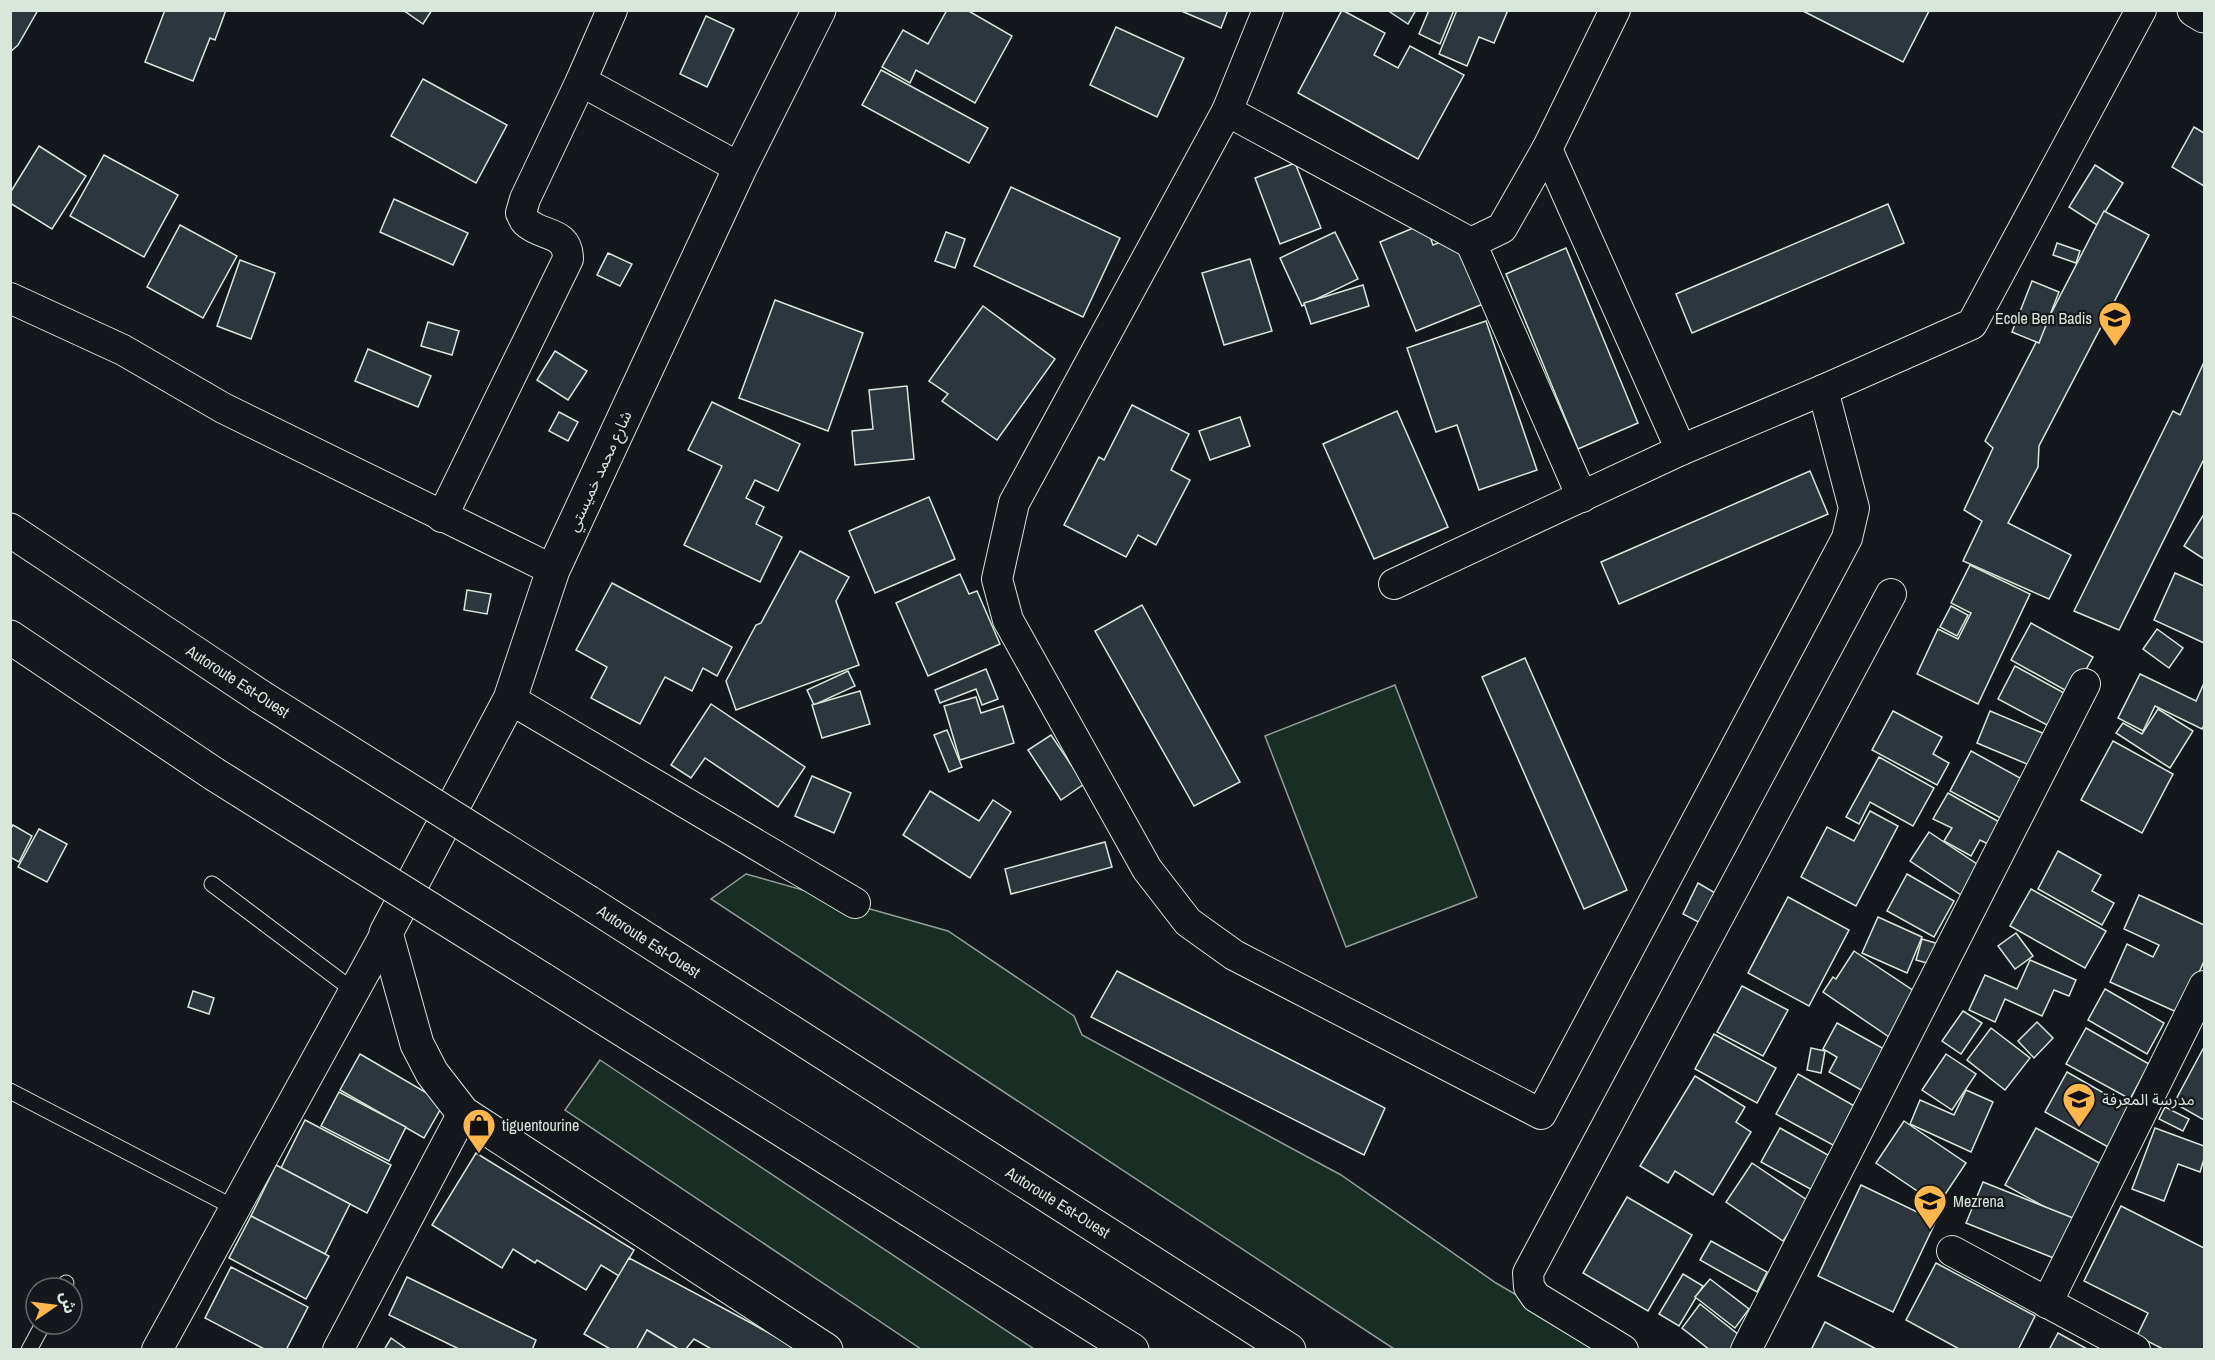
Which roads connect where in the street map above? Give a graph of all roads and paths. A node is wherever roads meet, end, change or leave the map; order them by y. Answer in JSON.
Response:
{"nodes":[{"id":1,"x":612,"y":10,"type":"edge"},
{"id":2,"x":819,"y":10,"type":"edge"},
{"id":3,"x":1268,"y":10,"type":"edge"},
{"id":4,"x":1615,"y":10,"type":"edge"},
{"id":5,"x":2141,"y":10,"type":"edge"},
{"id":6,"x":581,"y":81,"type":"junction"},
{"id":7,"x":1227,"y":111,"type":"junction"},
{"id":8,"x":1547,"y":149,"type":"junction"},
{"id":9,"x":740,"y":168,"type":"junction"},
{"id":10,"x":1471,"y":243,"type":"junction"},
{"id":11,"x":10,"y":298,"type":"edge"},
{"id":12,"x":1823,"y":390,"type":"junction"},
{"id":13,"x":1681,"y":450,"type":"junction"},
{"id":14,"x":1582,"y":496,"type":"junction"},
{"id":15,"x":442,"y":517,"type":"junction"},
{"id":16,"x":10,"y":530,"type":"edge"},
{"id":17,"x":553,"y":570,"type":"junction"},
{"id":18,"x":1394,"y":584,"type":"dead end"},
{"id":19,"x":1891,"y":594,"type":"dead end"},
{"id":20,"x":10,"y":637,"type":"edge"},
{"id":21,"x":2085,"y":684,"type":"dead end"},
{"id":22,"x":510,"y":699,"type":"junction"},
{"id":23,"x":212,"y":884,"type":"dead end"},
{"id":24,"x":855,"y":903,"type":"dead end"},
{"id":25,"x":386,"y":933,"type":"junction"},
{"id":26,"x":2205,"y":986,"type":"edge"},
{"id":27,"x":354,"y":992,"type":"junction"},
{"id":28,"x":10,"y":1091,"type":"edge"},
{"id":29,"x":463,"y":1113,"type":"junction"},
{"id":30,"x":235,"y":1208,"type":"junction"},
{"id":31,"x":1952,"y":1251,"type":"dead end"},
{"id":32,"x":2047,"y":1303,"type":"junction"},
{"id":33,"x":37,"y":1336,"type":"edge"},
{"id":34,"x":29,"y":1350,"type":"edge"},
{"id":35,"x":157,"y":1350,"type":"edge"},
{"id":36,"x":338,"y":1350,"type":"edge"},
{"id":37,"x":826,"y":1350,"type":"edge"},
{"id":38,"x":1132,"y":1350,"type":"edge"},
{"id":39,"x":1289,"y":1350,"type":"edge"},
{"id":40,"x":1623,"y":1350,"type":"edge"},
{"id":41,"x":1746,"y":1350,"type":"edge"},
{"id":42,"x":2136,"y":1350,"type":"edge"}],
"edges":[{"from":1,"to":6,"type":"street"},
{"from":2,"to":9,"type":"main road","name":"شارع محمد خميستي"},
{"from":3,"to":7,"type":"street"},
{"from":4,"to":8,"type":"street"},
{"from":5,"to":12,"type":"street"},
{"from":6,"to":9,"type":"street"},
{"from":6,"to":15,"type":"street"},
{"from":7,"to":10,"type":"street"},
{"from":7,"to":12,"type":"street"},
{"from":8,"to":10,"type":"street"},
{"from":8,"to":13,"type":"street"},
{"from":9,"to":17,"type":"main road","name":"شارع محمد خميستي"},
{"from":10,"to":14,"type":"street"},
{"from":11,"to":15,"type":"street"},
{"from":12,"to":13,"type":"street"},
{"from":13,"to":14,"type":"street"},
{"from":14,"to":18,"type":"street"},
{"from":15,"to":17,"type":"street"},
{"from":16,"to":39,"type":"main road","name":"Autoroute Est-Ouest","bridge":true},
{"from":17,"to":22,"type":"main road","name":"شارع محمد خميستي"},
{"from":19,"to":40,"type":"street"},
{"from":20,"to":38,"type":"main road","bridge":true},
{"from":21,"to":41,"type":"street"},
{"from":22,"to":24,"type":"street"},
{"from":22,"to":25,"type":"main road","name":"شارع محمد خميستي"},
{"from":23,"to":27,"type":"lane"},
{"from":25,"to":27,"type":"street"},
{"from":25,"to":29,"type":"main road"},
{"from":26,"to":32,"type":"street"},
{"from":27,"to":30,"type":"street"},
{"from":28,"to":30,"type":"lane"},
{"from":29,"to":36,"type":"street"},
{"from":29,"to":37,"type":"main road"},
{"from":30,"to":35,"type":"street"},
{"from":31,"to":32,"type":"street"},
{"from":32,"to":42,"type":"street"},
{"from":33,"to":34,"type":"lane"}]}
